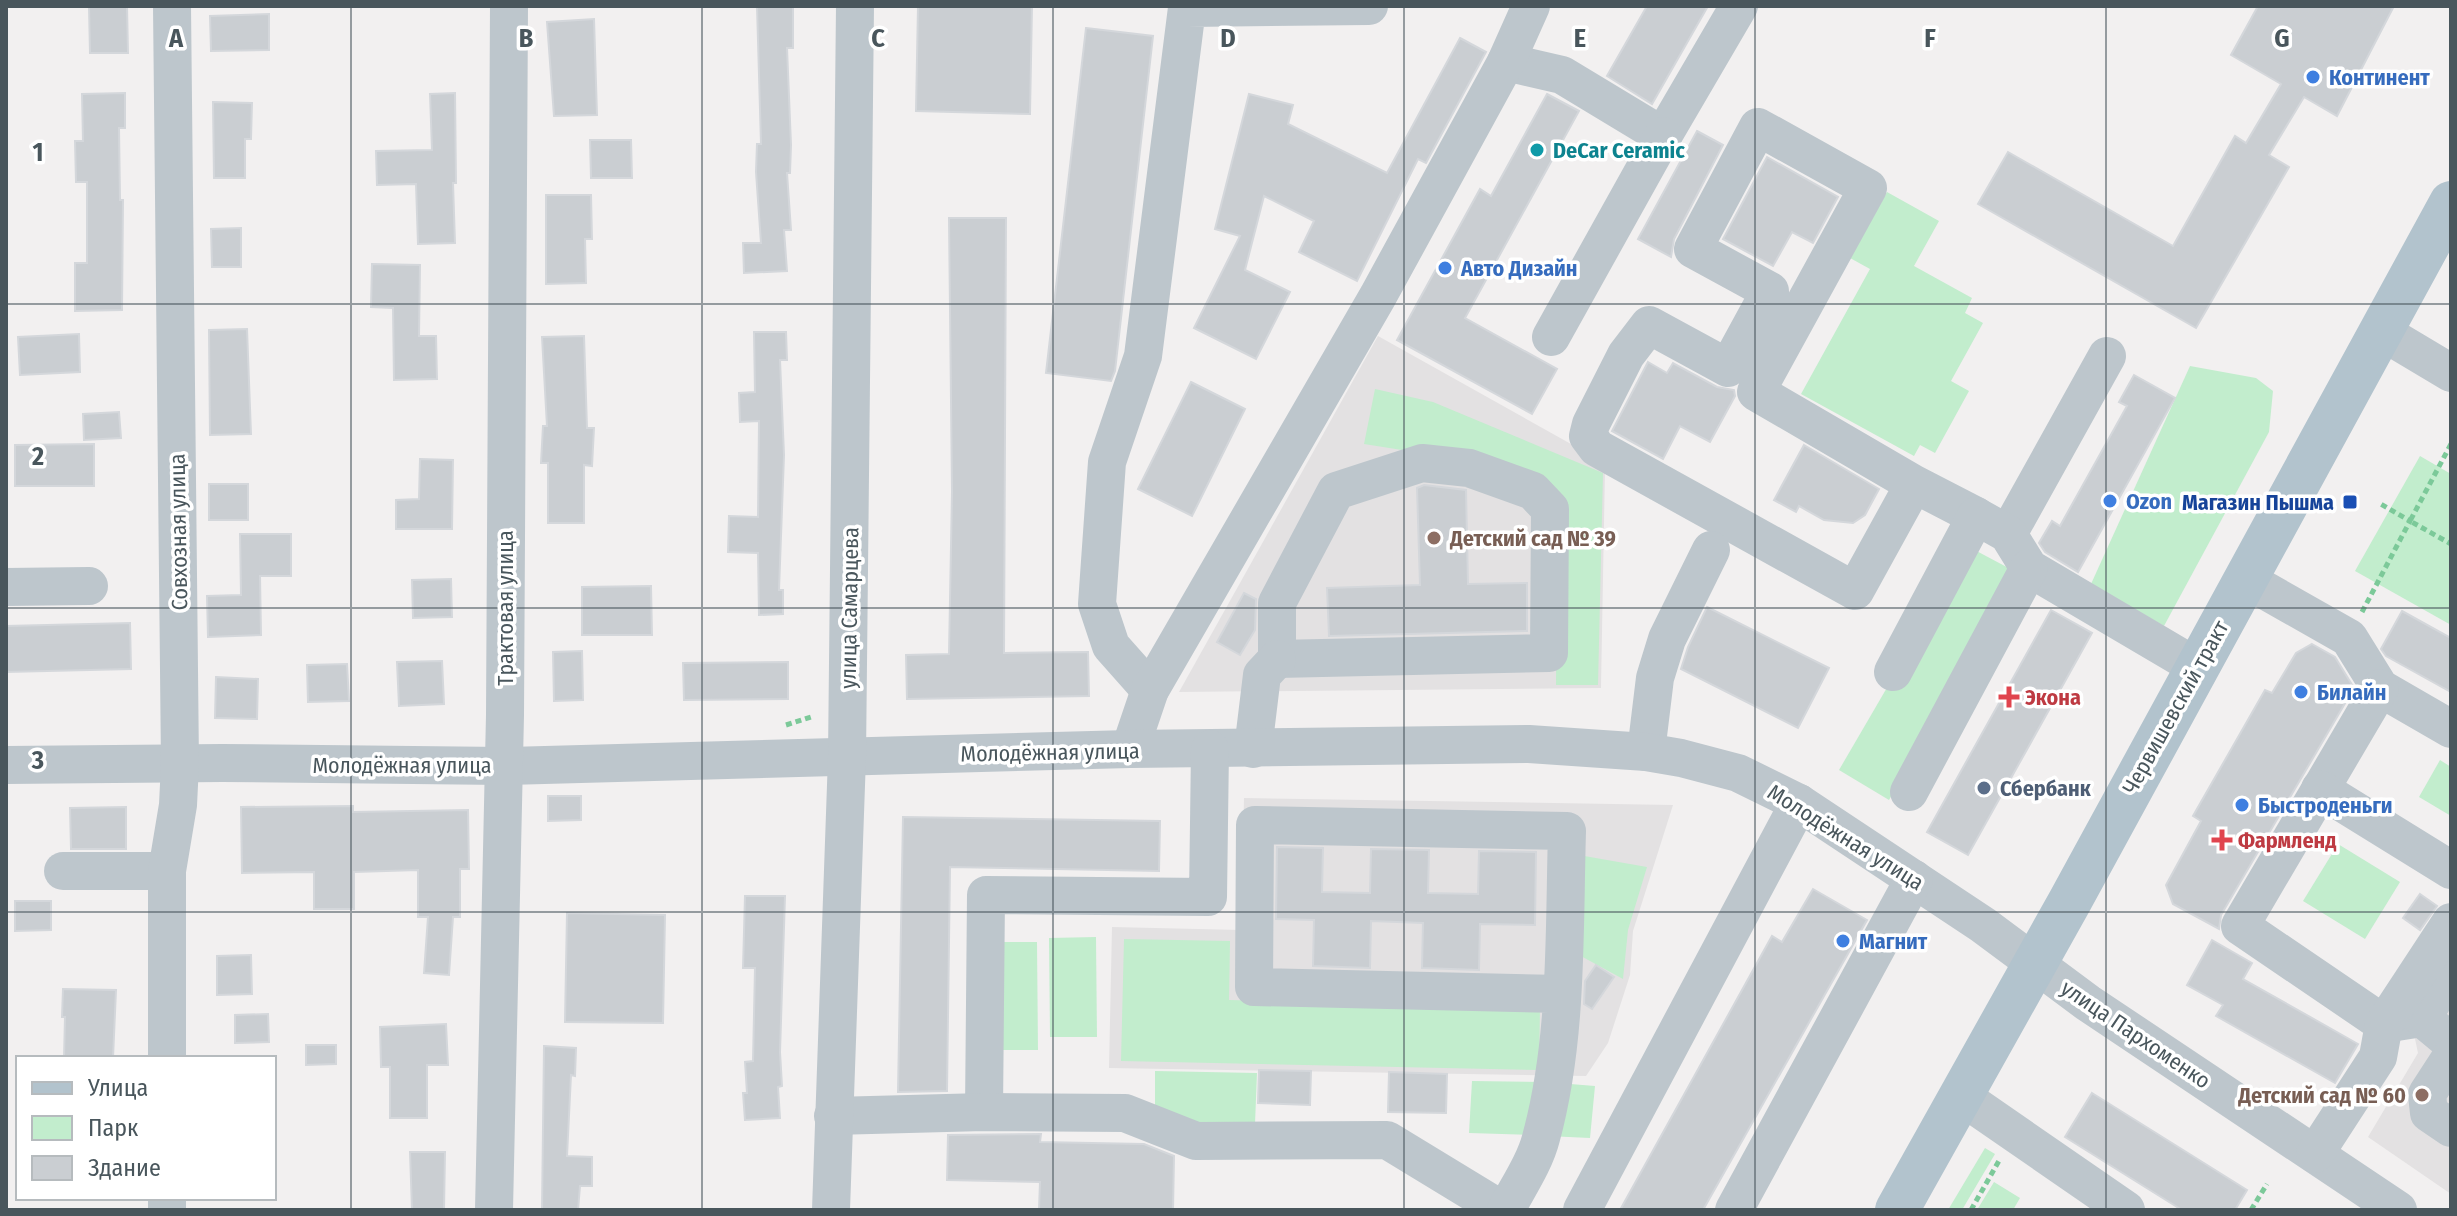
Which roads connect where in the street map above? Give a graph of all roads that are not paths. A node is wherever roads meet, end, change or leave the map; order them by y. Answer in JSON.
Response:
{"nodes":[{"id":1,"x":172,"y":6,"type":"edge"},
{"id":2,"x":509,"y":6,"type":"edge"},
{"id":3,"x":855,"y":6,"type":"edge"},
{"id":4,"x":1369,"y":6,"type":"edge"},
{"id":5,"x":1531,"y":6,"type":"edge"},
{"id":6,"x":1739,"y":6,"type":"edge"},
{"id":7,"x":1506,"y":62,"type":"junction"},
{"id":8,"x":1663,"y":136,"type":"junction"},
{"id":9,"x":2451,"y":203,"type":"edge"},
{"id":10,"x":2379,"y":330,"type":"junction"},
{"id":11,"x":1551,"y":337,"type":"dead end"},
{"id":12,"x":2107,"y":356,"type":"dead end"},
{"id":13,"x":2451,"y":373,"type":"edge"},
{"id":14,"x":1914,"y":484,"type":"junction"},
{"id":15,"x":1992,"y":525,"type":"junction"},
{"id":16,"x":1711,"y":550,"type":"dead end"},
{"id":17,"x":2029,"y":568,"type":"junction"},
{"id":18,"x":2245,"y":579,"type":"junction"},
{"id":19,"x":89,"y":586,"type":"dead end"},
{"id":20,"x":6,"y":587,"type":"edge"},
{"id":21,"x":1277,"y":659,"type":"junction"},
{"id":22,"x":2197,"y":667,"type":"junction"},
{"id":23,"x":1893,"y":672,"type":"dead end"},
{"id":24,"x":2380,"y":688,"type":"junction"},
{"id":25,"x":1150,"y":690,"type":"junction"},
{"id":26,"x":2451,"y":729,"type":"edge"},
{"id":27,"x":1130,"y":749,"type":"junction"},
{"id":28,"x":1210,"y":749,"type":"junction"},
{"id":29,"x":1253,"y":749,"type":"junction"},
{"id":30,"x":1646,"y":752,"type":"junction"},
{"id":31,"x":847,"y":757,"type":"junction"},
{"id":32,"x":180,"y":764,"type":"junction"},
{"id":33,"x":6,"y":765,"type":"edge"},
{"id":34,"x":504,"y":766,"type":"junction"},
{"id":35,"x":2320,"y":789,"type":"junction"},
{"id":36,"x":1909,"y":792,"type":"dead end"},
{"id":37,"x":1799,"y":803,"type":"junction"},
{"id":38,"x":2451,"y":870,"type":"edge"},
{"id":39,"x":63,"y":871,"type":"dead end"},
{"id":40,"x":167,"y":871,"type":"junction"},
{"id":41,"x":1914,"y":879,"type":"junction"},
{"id":42,"x":2451,"y":922,"type":"edge"},
{"id":43,"x":2035,"y":964,"type":"junction"},
{"id":44,"x":2451,"y":972,"type":"edge"},
{"id":45,"x":1562,"y":994,"type":"junction"},
{"id":46,"x":2422,"y":1018,"type":"junction"},
{"id":47,"x":2384,"y":1024,"type":"junction"},
{"id":48,"x":2451,"y":1042,"type":"edge"},
{"id":49,"x":167,"y":1056,"type":"edge"},
{"id":50,"x":2451,"y":1057,"type":"edge"},
{"id":51,"x":1961,"y":1096,"type":"junction"},
{"id":52,"x":984,"y":1112,"type":"junction"},
{"id":53,"x":833,"y":1116,"type":"junction"},
{"id":54,"x":2451,"y":1128,"type":"edge"},
{"id":55,"x":2315,"y":1154,"type":"junction"},
{"id":56,"x":494,"y":1210,"type":"edge"},
{"id":57,"x":831,"y":1210,"type":"edge"},
{"id":58,"x":1504,"y":1210,"type":"edge"},
{"id":59,"x":1582,"y":1210,"type":"edge"},
{"id":60,"x":1734,"y":1210,"type":"edge"},
{"id":61,"x":1897,"y":1210,"type":"edge"},
{"id":62,"x":2126,"y":1210,"type":"edge"},
{"id":63,"x":2398,"y":1210,"type":"edge"}],
"edges":[{"from":1,"to":32,"type":"street","name":"Совхозная улица"},
{"from":2,"to":34,"type":"street","name":"Трактовая улица"},
{"from":3,"to":31,"type":"street","name":"улица Самарцева"},
{"from":4,"to":25,"type":"street"},
{"from":5,"to":7,"type":"street"},
{"from":6,"to":8,"type":"street"},
{"from":7,"to":8,"type":"street"},
{"from":7,"to":25,"type":"street"},
{"from":8,"to":11,"type":"street"},
{"from":9,"to":10,"type":"main road","name":"Червишевский тракт"},
{"from":10,"to":13,"type":"street"},
{"from":10,"to":18,"type":"main road","name":"Червишевский тракт"},
{"from":12,"to":15,"type":"street"},
{"from":14,"to":14,"type":"street"},
{"from":14,"to":15,"type":"street"},
{"from":15,"to":17,"type":"street"},
{"from":15,"to":23,"type":"street"},
{"from":16,"to":30,"type":"street"},
{"from":17,"to":22,"type":"street"},
{"from":17,"to":36,"type":"street"},
{"from":18,"to":22,"type":"main road","name":"Червишевский тракт"},
{"from":18,"to":24,"type":"street"},
{"from":19,"to":20,"type":"street"},
{"from":21,"to":21,"type":"street"},
{"from":21,"to":29,"type":"street"},
{"from":22,"to":43,"type":"main road","name":"Червишевский тракт"},
{"from":24,"to":26,"type":"street"},
{"from":24,"to":35,"type":"street"},
{"from":25,"to":27,"type":"street"},
{"from":27,"to":28,"type":"street","name":"Молодёжная улица"},
{"from":27,"to":31,"type":"street","name":"Молодёжная улица"},
{"from":28,"to":29,"type":"street","name":"Молодёжная улица"},
{"from":28,"to":52,"type":"street"},
{"from":29,"to":30,"type":"street","name":"Молодёжная улица"},
{"from":30,"to":37,"type":"street","name":"Молодёжная улица"},
{"from":31,"to":34,"type":"street","name":"Молодёжная улица"},
{"from":31,"to":53,"type":"street","name":"улица Самарцева"},
{"from":32,"to":33,"type":"street","name":"Молодёжная улица"},
{"from":32,"to":34,"type":"street","name":"Молодёжная улица"},
{"from":32,"to":40,"type":"street","name":"Совхозная улица"},
{"from":34,"to":56,"type":"street","name":"Трактовая улица"},
{"from":35,"to":38,"type":"street"},
{"from":35,"to":47,"type":"street"},
{"from":37,"to":41,"type":"street","name":"Молодёжная улица"},
{"from":37,"to":59,"type":"street"},
{"from":39,"to":40,"type":"street"},
{"from":40,"to":49,"type":"street","name":"Совхозная улица"},
{"from":41,"to":43,"type":"street","name":"Молодёжная улица"},
{"from":41,"to":60,"type":"street"},
{"from":42,"to":47,"type":"street"},
{"from":43,"to":51,"type":"main road","name":"Червишевский тракт"},
{"from":43,"to":55,"type":"street","name":"улица Пархоменко"},
{"from":44,"to":46,"type":"street"},
{"from":45,"to":45,"type":"street"},
{"from":45,"to":58,"type":"street"},
{"from":46,"to":47,"type":"street"},
{"from":46,"to":48,"type":"street"},
{"from":47,"to":55,"type":"street"},
{"from":50,"to":54,"type":"street"},
{"from":51,"to":61,"type":"main road","name":"Червишевский тракт"},
{"from":51,"to":62,"type":"street"},
{"from":52,"to":53,"type":"street"},
{"from":52,"to":58,"type":"street"},
{"from":53,"to":57,"type":"street","name":"улица Самарцева"},
{"from":55,"to":63,"type":"street","name":"улица Пархоменко"}]}
